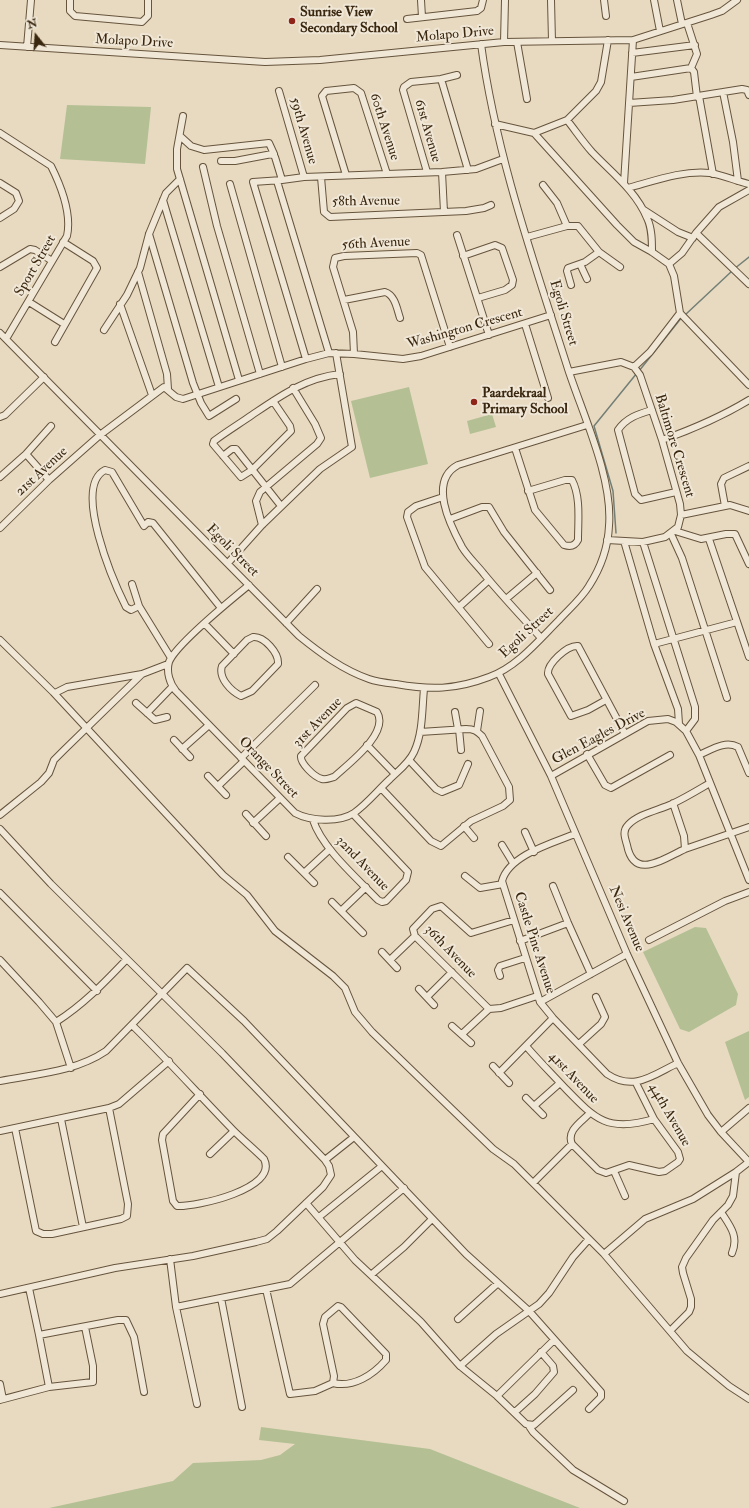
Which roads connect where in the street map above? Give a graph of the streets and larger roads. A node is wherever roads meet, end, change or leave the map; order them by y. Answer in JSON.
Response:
{"nodes":[{"id":1,"x":30,"y":0,"type":"edge"},
{"id":2,"x":70,"y":0,"type":"edge"},
{"id":3,"x":148,"y":0,"type":"edge"},
{"id":4,"x":421,"y":0,"type":"edge"},
{"id":5,"x":483,"y":0,"type":"edge"},
{"id":6,"x":505,"y":0,"type":"edge"},
{"id":7,"x":551,"y":0,"type":"edge"},
{"id":8,"x":604,"y":0,"type":"edge"},
{"id":9,"x":654,"y":0,"type":"edge"},
{"id":10,"x":677,"y":0,"type":"edge"},
{"id":11,"x":737,"y":0,"type":"edge"},
{"id":12,"x":606,"y":16,"type":"dead end"},
{"id":13,"x":422,"y":17,"type":"junction"},
{"id":14,"x":407,"y":19,"type":"dead end"},
{"id":15,"x":685,"y":24,"type":"junction"},
{"id":16,"x":660,"y":31,"type":"junction"},
{"id":17,"x":608,"y":40,"type":"junction"},
{"id":18,"x":633,"y":40,"type":"junction"},
{"id":19,"x":552,"y":41,"type":"junction"},
{"id":20,"x":504,"y":42,"type":"junction"},
{"id":21,"x":517,"y":42,"type":"junction"},
{"id":22,"x":481,"y":44,"type":"junction"},
{"id":23,"x":0,"y":45,"type":"edge"},
{"id":24,"x":695,"y":45,"type":"junction"},
{"id":25,"x":27,"y":47,"type":"junction"},
{"id":26,"x":632,"y":53,"type":"junction"},
{"id":27,"x":691,"y":68,"type":"junction"},
{"id":28,"x":457,"y":75,"type":"dead end"},
{"id":29,"x":631,"y":77,"type":"junction"},
{"id":30,"x":441,"y":79,"type":"junction"},
{"id":31,"x":279,"y":91,"type":"dead end"},
{"id":32,"x":723,"y":92,"type":"junction"},
{"id":33,"x":749,"y":95,"type":"edge"},
{"id":34,"x":698,"y":97,"type":"junction"},
{"id":35,"x":527,"y":99,"type":"dead end"},
{"id":36,"x":629,"y":103,"type":"junction"},
{"id":37,"x":183,"y":116,"type":"dead end"},
{"id":38,"x":567,"y":120,"type":"junction"},
{"id":39,"x":494,"y":124,"type":"junction"},
{"id":40,"x":534,"y":133,"type":"junction"},
{"id":41,"x":0,"y":134,"type":"edge"},
{"id":42,"x":180,"y":136,"type":"junction"},
{"id":43,"x":274,"y":154,"type":"junction"},
{"id":44,"x":503,"y":159,"type":"junction"},
{"id":45,"x":221,"y":161,"type":"dead end"},
{"id":46,"x":203,"y":167,"type":"dead end"},
{"id":47,"x":468,"y":170,"type":"junction"},
{"id":48,"x":427,"y":172,"type":"junction"},
{"id":49,"x":442,"y":172,"type":"junction"},
{"id":50,"x":386,"y":174,"type":"junction"},
{"id":51,"x":713,"y":174,"type":"junction"},
{"id":52,"x":346,"y":175,"type":"junction"},
{"id":53,"x":304,"y":177,"type":"junction"},
{"id":54,"x":321,"y":177,"type":"junction"},
{"id":55,"x":180,"y":179,"type":"junction"},
{"id":56,"x":279,"y":181,"type":"junction"},
{"id":57,"x":738,"y":182,"type":"junction"},
{"id":58,"x":0,"y":183,"type":"edge"},
{"id":59,"x":230,"y":184,"type":"dead end"},
{"id":60,"x":749,"y":184,"type":"edge"},
{"id":61,"x":543,"y":185,"type":"dead end"},
{"id":62,"x":626,"y":185,"type":"junction"},
{"id":63,"x":749,"y":190,"type":"edge"},
{"id":64,"x":163,"y":200,"type":"junction"},
{"id":65,"x":491,"y":205,"type":"dead end"},
{"id":66,"x":642,"y":210,"type":"junction"},
{"id":67,"x":444,"y":212,"type":"junction"},
{"id":68,"x":0,"y":218,"type":"edge"},
{"id":69,"x":567,"y":226,"type":"junction"},
{"id":70,"x":149,"y":234,"type":"junction"},
{"id":71,"x":457,"y":235,"type":"dead end"},
{"id":72,"x":695,"y":235,"type":"junction"},
{"id":73,"x":527,"y":237,"type":"junction"},
{"id":74,"x":63,"y":242,"type":"junction"},
{"id":75,"x":599,"y":252,"type":"junction"},
{"id":76,"x":652,"y":252,"type":"junction"},
{"id":77,"x":463,"y":256,"type":"junction"},
{"id":78,"x":52,"y":261,"type":"junction"},
{"id":79,"x":580,"y":264,"type":"junction"},
{"id":80,"x":669,"y":264,"type":"junction"},
{"id":81,"x":0,"y":267,"type":"edge"},
{"id":82,"x":620,"y":268,"type":"dead end"},
{"id":83,"x":138,"y":272,"type":"junction"},
{"id":84,"x":586,"y":279,"type":"dead end"},
{"id":85,"x":749,"y":284,"type":"edge"},
{"id":86,"x":571,"y":285,"type":"dead end"},
{"id":87,"x":478,"y":298,"type":"junction"},
{"id":88,"x":344,"y":300,"type":"junction"},
{"id":89,"x":29,"y":302,"type":"junction"},
{"id":90,"x":120,"y":304,"type":"junction"},
{"id":91,"x":551,"y":315,"type":"junction"},
{"id":92,"x":682,"y":315,"type":"junction"},
{"id":93,"x":400,"y":318,"type":"dead end"},
{"id":94,"x":64,"y":324,"type":"junction"},
{"id":95,"x":525,"y":324,"type":"junction"},
{"id":96,"x":104,"y":330,"type":"dead end"},
{"id":97,"x":0,"y":333,"type":"edge"},
{"id":98,"x":489,"y":335,"type":"junction"},
{"id":99,"x":6,"y":339,"type":"junction"},
{"id":100,"x":55,"y":342,"type":"dead end"},
{"id":101,"x":450,"y":347,"type":"junction"},
{"id":102,"x":329,"y":353,"type":"junction"},
{"id":103,"x":336,"y":353,"type":"junction"},
{"id":104,"x":354,"y":354,"type":"junction"},
{"id":105,"x":306,"y":358,"type":"junction"},
{"id":106,"x":282,"y":367,"type":"junction"},
{"id":107,"x":635,"y":368,"type":"junction"},
{"id":108,"x":569,"y":372,"type":"junction"},
{"id":109,"x":260,"y":374,"type":"junction"},
{"id":110,"x":340,"y":374,"type":"junction"},
{"id":111,"x":44,"y":377,"type":"junction"},
{"id":112,"x":239,"y":380,"type":"junction"},
{"id":113,"x":749,"y":385,"type":"edge"},
{"id":114,"x":219,"y":387,"type":"junction"},
{"id":115,"x":293,"y":388,"type":"junction"},
{"id":116,"x":168,"y":389,"type":"junction"},
{"id":117,"x":197,"y":394,"type":"junction"},
{"id":118,"x":152,"y":395,"type":"junction"},
{"id":119,"x":548,"y":398,"type":"dead end"},
{"id":120,"x":236,"y":399,"type":"dead end"},
{"id":121,"x":749,"y":400,"type":"edge"},
{"id":122,"x":273,"y":401,"type":"junction"},
{"id":123,"x":652,"y":410,"type":"junction"},
{"id":124,"x":0,"y":417,"type":"edge"},
{"id":125,"x":587,"y":425,"type":"junction"},
{"id":126,"x":52,"y":426,"type":"dead end"},
{"id":127,"x":100,"y":435,"type":"junction"},
{"id":128,"x":662,"y":440,"type":"junction"},
{"id":129,"x":514,"y":448,"type":"junction"},
{"id":130,"x":26,"y":454,"type":"junction"},
{"id":131,"x":223,"y":456,"type":"junction"},
{"id":132,"x":748,"y":469,"type":"edge"},
{"id":133,"x":252,"y":470,"type":"junction"},
{"id":134,"x":0,"y":478,"type":"edge"},
{"id":135,"x":49,"y":480,"type":"junction"},
{"id":136,"x":266,"y":486,"type":"junction"},
{"id":137,"x":528,"y":491,"type":"junction"},
{"id":138,"x":676,"y":492,"type":"junction"},
{"id":139,"x":443,"y":497,"type":"junction"},
{"id":140,"x":282,"y":506,"type":"junction"},
{"id":141,"x":725,"y":506,"type":"junction"},
{"id":142,"x":749,"y":511,"type":"edge"},
{"id":143,"x":680,"y":515,"type":"junction"},
{"id":144,"x":450,"y":519,"type":"junction"},
{"id":145,"x":262,"y":525,"type":"junction"},
{"id":146,"x":0,"y":528,"type":"edge"},
{"id":147,"x":673,"y":533,"type":"junction"},
{"id":148,"x":709,"y":538,"type":"junction"},
{"id":149,"x":608,"y":540,"type":"junction"},
{"id":150,"x":624,"y":541,"type":"junction"},
{"id":151,"x":643,"y":542,"type":"junction"},
{"id":152,"x":228,"y":563,"type":"junction"},
{"id":153,"x":749,"y":564,"type":"edge"},
{"id":154,"x":537,"y":573,"type":"junction"},
{"id":155,"x":489,"y":580,"type":"junction"},
{"id":156,"x":132,"y":584,"type":"dead end"},
{"id":157,"x":249,"y":585,"type":"junction"},
{"id":158,"x":318,"y":589,"type":"dead end"},
{"id":159,"x":550,"y":590,"type":"dead end"},
{"id":160,"x":506,"y":600,"type":"junction"},
{"id":161,"x":139,"y":606,"type":"junction"},
{"id":162,"x":459,"y":607,"type":"junction"},
{"id":163,"x":221,"y":608,"type":"junction"},
{"id":164,"x":738,"y":622,"type":"junction"},
{"id":165,"x":286,"y":623,"type":"junction"},
{"id":166,"x":205,"y":624,"type":"junction"},
{"id":167,"x":704,"y":631,"type":"junction"},
{"id":168,"x":541,"y":638,"type":"junction"},
{"id":169,"x":673,"y":638,"type":"junction"},
{"id":170,"x":0,"y":640,"type":"edge"},
{"id":171,"x":489,"y":644,"type":"dead end"},
{"id":172,"x":654,"y":644,"type":"junction"},
{"id":173,"x":234,"y":654,"type":"junction"},
{"id":174,"x":749,"y":657,"type":"edge"},
{"id":175,"x":170,"y":661,"type":"junction"},
{"id":176,"x":142,"y":674,"type":"junction"},
{"id":177,"x":499,"y":674,"type":"junction"},
{"id":178,"x":315,"y":685,"type":"dead end"},
{"id":179,"x":172,"y":687,"type":"junction"},
{"id":180,"x":424,"y":689,"type":"junction"},
{"id":181,"x":55,"y":693,"type":"junction"},
{"id":182,"x":727,"y":698,"type":"dead end"},
{"id":183,"x":606,"y":700,"type":"junction"},
{"id":184,"x":136,"y":703,"type":"dead end"},
{"id":185,"x":480,"y":711,"type":"dead end"},
{"id":186,"x":455,"y":712,"type":"dead end"},
{"id":187,"x":147,"y":713,"type":"junction"},
{"id":188,"x":167,"y":717,"type":"dead end"},
{"id":189,"x":209,"y":724,"type":"junction"},
{"id":190,"x":679,"y":724,"type":"junction"},
{"id":191,"x":86,"y":729,"type":"junction"},
{"id":192,"x":458,"y":729,"type":"junction"},
{"id":193,"x":477,"y":731,"type":"junction"},
{"id":194,"x":686,"y":731,"type":"junction"},
{"id":195,"x":420,"y":732,"type":"junction"},
{"id":196,"x":625,"y":734,"type":"junction"},
{"id":197,"x":174,"y":740,"type":"dead end"},
{"id":198,"x":367,"y":745,"type":"junction"},
{"id":199,"x":182,"y":749,"type":"junction"},
{"id":200,"x":461,"y":750,"type":"dead end"},
{"id":201,"x":587,"y":754,"type":"junction"},
{"id":202,"x":670,"y":755,"type":"dead end"},
{"id":203,"x":699,"y":755,"type":"junction"},
{"id":204,"x":190,"y":757,"type":"dead end"},
{"id":205,"x":243,"y":760,"type":"junction"},
{"id":206,"x":409,"y":760,"type":"junction"},
{"id":207,"x":468,"y":764,"type":"dead end"},
{"id":208,"x":749,"y":773,"type":"edge"},
{"id":209,"x":395,"y":774,"type":"junction"},
{"id":210,"x":208,"y":776,"type":"dead end"},
{"id":211,"x":551,"y":776,"type":"junction"},
{"id":212,"x":710,"y":783,"type":"junction"},
{"id":213,"x":218,"y":786,"type":"junction"},
{"id":214,"x":381,"y":788,"type":"junction"},
{"id":215,"x":226,"y":795,"type":"dead end"},
{"id":216,"x":280,"y":798,"type":"junction"},
{"id":217,"x":673,"y":803,"type":"junction"},
{"id":218,"x":246,"y":814,"type":"dead end"},
{"id":219,"x":353,"y":814,"type":"junction"},
{"id":220,"x":0,"y":816,"type":"edge"},
{"id":221,"x":312,"y":820,"type":"junction"},
{"id":222,"x":254,"y":823,"type":"junction"},
{"id":223,"x":464,"y":826,"type":"junction"},
{"id":224,"x":749,"y":827,"type":"edge"},
{"id":225,"x":0,"y":829,"type":"edge"},
{"id":226,"x":525,"y":832,"type":"dead end"},
{"id":227,"x":575,"y":834,"type":"junction"},
{"id":228,"x":732,"y":834,"type":"junction"},
{"id":229,"x":266,"y":836,"type":"dead end"},
{"id":230,"x":474,"y":838,"type":"dead end"},
{"id":231,"x":502,"y":845,"type":"dead end"},
{"id":232,"x":330,"y":849,"type":"junction"},
{"id":233,"x":685,"y":849,"type":"junction"},
{"id":234,"x":534,"y":852,"type":"junction"},
{"id":235,"x":288,"y":857,"type":"dead end"},
{"id":236,"x":513,"y":863,"type":"junction"},
{"id":237,"x":304,"y":873,"type":"junction"},
{"id":238,"x":465,"y":876,"type":"dead end"},
{"id":239,"x":749,"y":880,"type":"edge"},
{"id":240,"x":314,"y":883,"type":"dead end"},
{"id":241,"x":503,"y":884,"type":"junction"},
{"id":242,"x":553,"y":886,"type":"dead end"},
{"id":243,"x":366,"y":887,"type":"junction"},
{"id":244,"x":749,"y":892,"type":"edge"},
{"id":245,"x":0,"y":893,"type":"edge"},
{"id":246,"x":332,"y":902,"type":"dead end"},
{"id":247,"x":341,"y":911,"type":"junction"},
{"id":248,"x":514,"y":920,"type":"junction"},
{"id":249,"x":568,"y":923,"type":"junction"},
{"id":250,"x":363,"y":933,"type":"dead end"},
{"id":251,"x":415,"y":936,"type":"junction"},
{"id":252,"x":649,"y":940,"type":"dead end"},
{"id":253,"x":520,"y":941,"type":"junction"},
{"id":254,"x":382,"y":952,"type":"dead end"},
{"id":255,"x":627,"y":954,"type":"junction"},
{"id":256,"x":525,"y":958,"type":"junction"},
{"id":257,"x":0,"y":960,"type":"edge"},
{"id":258,"x":126,"y":960,"type":"junction"},
{"id":259,"x":390,"y":960,"type":"junction"},
{"id":260,"x":397,"y":968,"type":"dead end"},
{"id":261,"x":452,"y":972,"type":"junction"},
{"id":262,"x":592,"y":974,"type":"junction"},
{"id":263,"x":500,"y":976,"type":"dead end"},
{"id":264,"x":419,"y":990,"type":"dead end"},
{"id":265,"x":97,"y":991,"type":"junction"},
{"id":266,"x":162,"y":994,"type":"junction"},
{"id":267,"x":427,"y":997,"type":"junction"},
{"id":268,"x":596,"y":997,"type":"dead end"},
{"id":269,"x":538,"y":999,"type":"junction"},
{"id":270,"x":434,"y":1005,"type":"dead end"},
{"id":271,"x":489,"y":1009,"type":"junction"},
{"id":272,"x":553,"y":1018,"type":"junction"},
{"id":273,"x":56,"y":1022,"type":"junction"},
{"id":274,"x":132,"y":1025,"type":"junction"},
{"id":275,"x":452,"y":1026,"type":"dead end"},
{"id":276,"x":462,"y":1034,"type":"junction"},
{"id":277,"x":471,"y":1043,"type":"dead end"},
{"id":278,"x":580,"y":1044,"type":"junction"},
{"id":279,"x":526,"y":1046,"type":"junction"},
{"id":280,"x":169,"y":1061,"type":"junction"},
{"id":281,"x":678,"y":1063,"type":"junction"},
{"id":282,"x":493,"y":1066,"type":"dead end"},
{"id":283,"x":71,"y":1068,"type":"junction"},
{"id":284,"x":499,"y":1073,"type":"junction"},
{"id":285,"x":0,"y":1081,"type":"edge"},
{"id":286,"x":509,"y":1083,"type":"dead end"},
{"id":287,"x":560,"y":1083,"type":"junction"},
{"id":288,"x":636,"y":1083,"type":"junction"},
{"id":289,"x":200,"y":1094,"type":"junction"},
{"id":290,"x":526,"y":1098,"type":"dead end"},
{"id":291,"x":534,"y":1106,"type":"junction"},
{"id":292,"x":109,"y":1108,"type":"junction"},
{"id":293,"x":749,"y":1108,"type":"edge"},
{"id":294,"x":590,"y":1113,"type":"junction"},
{"id":295,"x":543,"y":1115,"type":"dead end"},
{"id":296,"x":61,"y":1119,"type":"junction"},
{"id":297,"x":654,"y":1119,"type":"junction"},
{"id":298,"x":15,"y":1128,"type":"junction"},
{"id":299,"x":0,"y":1131,"type":"edge"},
{"id":300,"x":234,"y":1131,"type":"junction"},
{"id":301,"x":721,"y":1132,"type":"junction"},
{"id":302,"x":354,"y":1137,"type":"junction"},
{"id":303,"x":572,"y":1144,"type":"junction"},
{"id":304,"x":210,"y":1154,"type":"dead end"},
{"id":305,"x":324,"y":1160,"type":"junction"},
{"id":306,"x":749,"y":1162,"type":"edge"},
{"id":307,"x":382,"y":1166,"type":"junction"},
{"id":308,"x":614,"y":1171,"type":"junction"},
{"id":309,"x":736,"y":1172,"type":"junction"},
{"id":310,"x":533,"y":1182,"type":"junction"},
{"id":311,"x":404,"y":1188,"type":"junction"},
{"id":312,"x":625,"y":1196,"type":"dead end"},
{"id":313,"x":306,"y":1203,"type":"junction"},
{"id":314,"x":721,"y":1212,"type":"junction"},
{"id":315,"x":319,"y":1217,"type":"junction"},
{"id":316,"x":432,"y":1219,"type":"junction"},
{"id":317,"x":83,"y":1227,"type":"junction"},
{"id":318,"x":589,"y":1239,"type":"junction"},
{"id":319,"x":340,"y":1242,"type":"junction"},
{"id":320,"x":732,"y":1253,"type":"dead end"},
{"id":321,"x":604,"y":1254,"type":"junction"},
{"id":322,"x":170,"y":1259,"type":"junction"},
{"id":323,"x":372,"y":1274,"type":"junction"},
{"id":324,"x":497,"y":1284,"type":"junction"},
{"id":325,"x":29,"y":1288,"type":"junction"},
{"id":326,"x":266,"y":1289,"type":"junction"},
{"id":327,"x":0,"y":1294,"type":"edge"},
{"id":328,"x":221,"y":1298,"type":"junction"},
{"id":329,"x":176,"y":1307,"type":"junction"},
{"id":330,"x":529,"y":1311,"type":"junction"},
{"id":331,"x":458,"y":1319,"type":"dead end"},
{"id":332,"x":85,"y":1327,"type":"junction"},
{"id":333,"x":670,"y":1331,"type":"junction"},
{"id":334,"x":40,"y":1335,"type":"junction"},
{"id":335,"x":554,"y":1340,"type":"junction"},
{"id":336,"x":541,"y":1352,"type":"junction"},
{"id":337,"x":460,"y":1366,"type":"junction"},
{"id":338,"x":333,"y":1383,"type":"junction"},
{"id":339,"x":0,"y":1384,"type":"edge"},
{"id":340,"x":49,"y":1387,"type":"junction"},
{"id":341,"x":573,"y":1390,"type":"dead end"},
{"id":342,"x":144,"y":1392,"type":"dead end"},
{"id":343,"x":497,"y":1396,"type":"junction"},
{"id":344,"x":749,"y":1398,"type":"edge"},
{"id":345,"x":2,"y":1399,"type":"edge"},
{"id":346,"x":197,"y":1404,"type":"dead end"},
{"id":347,"x":242,"y":1407,"type":"dead end"},
{"id":348,"x":589,"y":1409,"type":"dead end"},
{"id":349,"x":515,"y":1412,"type":"junction"},
{"id":350,"x":529,"y":1426,"type":"junction"},
{"id":351,"x":624,"y":1500,"type":"dead end"}],
"edges":[{"from":1,"to":25,"type":"street"},
{"from":2,"to":3,"type":"street"},
{"from":4,"to":13,"type":"street"},
{"from":5,"to":13,"type":"street"},
{"from":6,"to":20,"type":"street"},
{"from":7,"to":19,"type":"street"},
{"from":8,"to":12,"type":"street"},
{"from":9,"to":16,"type":"street"},
{"from":10,"to":15,"type":"street"},
{"from":11,"to":15,"type":"street","name":"Molapo Drive"},
{"from":13,"to":14,"type":"street"},
{"from":15,"to":16,"type":"street","name":"Molapo Drive"},
{"from":15,"to":24,"type":"street"},
{"from":16,"to":18,"type":"street","name":"Molapo Drive"},
{"from":17,"to":18,"type":"street","name":"Molapo Drive"},
{"from":17,"to":19,"type":"street","name":"Molapo Drive"},
{"from":17,"to":38,"type":"street"},
{"from":18,"to":26,"type":"street"},
{"from":19,"to":21,"type":"street","name":"Molapo Drive"},
{"from":20,"to":21,"type":"street","name":"Molapo Drive"},
{"from":20,"to":22,"type":"street","name":"Molapo Drive"},
{"from":21,"to":35,"type":"street"},
{"from":22,"to":25,"type":"street","name":"Molapo Drive"},
{"from":22,"to":39,"type":"street","name":"Egoli Street"},
{"from":23,"to":25,"type":"street","name":"Molapo Drive"},
{"from":24,"to":26,"type":"street"},
{"from":24,"to":27,"type":"street"},
{"from":26,"to":29,"type":"street"},
{"from":27,"to":29,"type":"street"},
{"from":27,"to":34,"type":"street"},
{"from":28,"to":30,"type":"street","name":"61st Avenue"},
{"from":29,"to":36,"type":"street"},
{"from":30,"to":47,"type":"street","name":"61st Avenue"},
{"from":30,"to":48,"type":"street","name":"61st Avenue"},
{"from":31,"to":53,"type":"street","name":"59th Avenue"},
{"from":32,"to":33,"type":"street"},
{"from":32,"to":34,"type":"street"},
{"from":32,"to":57,"type":"street"},
{"from":34,"to":36,"type":"street"},
{"from":34,"to":51,"type":"street"},
{"from":36,"to":62,"type":"street"},
{"from":37,"to":42,"type":"street"},
{"from":38,"to":40,"type":"street"},
{"from":38,"to":62,"type":"street"},
{"from":39,"to":40,"type":"street"},
{"from":39,"to":44,"type":"street","name":"Egoli Street"},
{"from":40,"to":76,"type":"street"},
{"from":41,"to":74,"type":"street","name":"Sport Street"},
{"from":42,"to":43,"type":"street"},
{"from":42,"to":55,"type":"street"},
{"from":43,"to":45,"type":"street"},
{"from":43,"to":56,"type":"street"},
{"from":44,"to":47,"type":"street"},
{"from":44,"to":73,"type":"street","name":"Egoli Street"},
{"from":46,"to":109,"type":"street"},
{"from":47,"to":49,"type":"street"},
{"from":48,"to":49,"type":"street"},
{"from":48,"to":50,"type":"street"},
{"from":49,"to":67,"type":"street"},
{"from":50,"to":52,"type":"street"},
{"from":50,"to":52,"type":"street","name":"60th Avenue"},
{"from":51,"to":57,"type":"street"},
{"from":51,"to":62,"type":"street"},
{"from":52,"to":54,"type":"street"},
{"from":53,"to":54,"type":"street"},
{"from":53,"to":56,"type":"street"},
{"from":54,"to":67,"type":"street","name":"58th Avenue"},
{"from":55,"to":64,"type":"street"},
{"from":55,"to":112,"type":"street"},
{"from":56,"to":102,"type":"street"},
{"from":56,"to":105,"type":"street"},
{"from":57,"to":60,"type":"street"},
{"from":58,"to":68,"type":"street"},
{"from":59,"to":106,"type":"street"},
{"from":61,"to":69,"type":"street"},
{"from":62,"to":66,"type":"street"},
{"from":63,"to":72,"type":"street"},
{"from":64,"to":70,"type":"street"},
{"from":64,"to":114,"type":"street"},
{"from":65,"to":67,"type":"street","name":"58th Avenue"},
{"from":66,"to":72,"type":"street"},
{"from":66,"to":76,"type":"street"},
{"from":69,"to":73,"type":"street"},
{"from":69,"to":75,"type":"street"},
{"from":70,"to":83,"type":"street"},
{"from":70,"to":117,"type":"street"},
{"from":71,"to":77,"type":"street"},
{"from":72,"to":80,"type":"street"},
{"from":72,"to":85,"type":"street"},
{"from":73,"to":91,"type":"street","name":"Egoli Street"},
{"from":74,"to":78,"type":"street","name":"Sport Street"},
{"from":74,"to":94,"type":"street"},
{"from":75,"to":79,"type":"street"},
{"from":75,"to":82,"type":"street"},
{"from":76,"to":80,"type":"street"},
{"from":77,"to":87,"type":"street"},
{"from":77,"to":87,"type":"street"},
{"from":78,"to":81,"type":"street"},
{"from":78,"to":89,"type":"street","name":"Sport Street"},
{"from":79,"to":84,"type":"street"},
{"from":79,"to":86,"type":"street"},
{"from":80,"to":92,"type":"street"},
{"from":83,"to":90,"type":"street"},
{"from":83,"to":116,"type":"street"},
{"from":87,"to":98,"type":"street"},
{"from":88,"to":93,"type":"street"},
{"from":88,"to":101,"type":"street","name":"56th Avenue"},
{"from":88,"to":104,"type":"street","name":"56th Avenue"},
{"from":89,"to":94,"type":"street"},
{"from":89,"to":99,"type":"street","name":"Sport Street"},
{"from":90,"to":96,"type":"street"},
{"from":90,"to":118,"type":"street"},
{"from":91,"to":95,"type":"street","name":"Washington Crescent"},
{"from":91,"to":108,"type":"street","name":"Egoli Street"},
{"from":92,"to":107,"type":"street"},
{"from":92,"to":113,"type":"street"},
{"from":94,"to":100,"type":"street"},
{"from":95,"to":98,"type":"street","name":"Washington Crescent"},
{"from":95,"to":119,"type":"street"},
{"from":97,"to":99,"type":"street","name":"Egoli Street"},
{"from":98,"to":101,"type":"street","name":"Washington Crescent"},
{"from":99,"to":111,"type":"street","name":"Egoli Street"},
{"from":101,"to":104,"type":"street","name":"Washington Crescent"},
{"from":102,"to":103,"type":"street","name":"Washington Crescent"},
{"from":102,"to":105,"type":"street","name":"Washington Crescent"},
{"from":103,"to":104,"type":"street","name":"Washington Crescent"},
{"from":103,"to":110,"type":"street"},
{"from":105,"to":106,"type":"street","name":"Washington Crescent"},
{"from":106,"to":109,"type":"street","name":"Washington Crescent"},
{"from":107,"to":108,"type":"street"},
{"from":107,"to":123,"type":"street","name":"Baltimore Crescent"},
{"from":108,"to":125,"type":"street","name":"Egoli Street"},
{"from":109,"to":112,"type":"street","name":"Washington Crescent"},
{"from":110,"to":115,"type":"street"},
{"from":110,"to":140,"type":"street"},
{"from":111,"to":124,"type":"street"},
{"from":111,"to":127,"type":"street","name":"Egoli Street"},
{"from":112,"to":114,"type":"street","name":"Washington Crescent"},
{"from":114,"to":117,"type":"street","name":"Washington Crescent"},
{"from":115,"to":122,"type":"street"},
{"from":115,"to":136,"type":"street"},
{"from":116,"to":117,"type":"street","name":"Washington Crescent"},
{"from":116,"to":118,"type":"street","name":"21st Avenue"},
{"from":117,"to":120,"type":"street"},
{"from":118,"to":127,"type":"street","name":"21st Avenue"},
{"from":121,"to":128,"type":"street"},
{"from":122,"to":131,"type":"street"},
{"from":122,"to":133,"type":"street"},
{"from":123,"to":128,"type":"street","name":"Baltimore Crescent"},
{"from":123,"to":138,"type":"street"},
{"from":125,"to":129,"type":"street"},
{"from":125,"to":149,"type":"street","name":"Egoli Street"},
{"from":126,"to":130,"type":"street","name":"21st Avenue"},
{"from":127,"to":135,"type":"street","name":"21st Avenue"},
{"from":127,"to":152,"type":"street","name":"Egoli Street"},
{"from":128,"to":138,"type":"street","name":"Baltimore Crescent"},
{"from":129,"to":137,"type":"street"},
{"from":129,"to":139,"type":"street"},
{"from":130,"to":134,"type":"street","name":"21st Avenue"},
{"from":130,"to":135,"type":"street"},
{"from":131,"to":133,"type":"street"},
{"from":131,"to":133,"type":"street"},
{"from":132,"to":141,"type":"street"},
{"from":133,"to":136,"type":"street"},
{"from":135,"to":146,"type":"street","name":"21st Avenue"},
{"from":136,"to":140,"type":"street"},
{"from":136,"to":145,"type":"street"},
{"from":137,"to":137,"type":"street"},
{"from":138,"to":143,"type":"street","name":"Baltimore Crescent"},
{"from":139,"to":144,"type":"street"},
{"from":139,"to":162,"type":"street"},
{"from":140,"to":145,"type":"street"},
{"from":141,"to":142,"type":"street"},
{"from":141,"to":143,"type":"street"},
{"from":143,"to":147,"type":"street","name":"Baltimore Crescent"},
{"from":144,"to":154,"type":"street"},
{"from":144,"to":155,"type":"street"},
{"from":145,"to":152,"type":"street"},
{"from":147,"to":148,"type":"street"},
{"from":147,"to":151,"type":"street"},
{"from":147,"to":167,"type":"street"},
{"from":148,"to":153,"type":"street"},
{"from":148,"to":164,"type":"street"},
{"from":149,"to":150,"type":"street"},
{"from":149,"to":168,"type":"street","name":"Egoli Street"},
{"from":150,"to":151,"type":"street"},
{"from":150,"to":172,"type":"street"},
{"from":151,"to":169,"type":"street"},
{"from":152,"to":157,"type":"street","name":"Egoli Street"},
{"from":154,"to":159,"type":"street"},
{"from":154,"to":160,"type":"street"},
{"from":155,"to":160,"type":"street"},
{"from":155,"to":162,"type":"street"},
{"from":156,"to":161,"type":"street"},
{"from":157,"to":163,"type":"street"},
{"from":157,"to":165,"type":"street","name":"Egoli Street"},
{"from":158,"to":165,"type":"street"},
{"from":160,"to":168,"type":"street"},
{"from":161,"to":163,"type":"street"},
{"from":161,"to":175,"type":"street"},
{"from":162,"to":171,"type":"street"},
{"from":163,"to":166,"type":"street"},
{"from":164,"to":167,"type":"street"},
{"from":164,"to":174,"type":"street"},
{"from":165,"to":180,"type":"street","name":"Egoli Street"},
{"from":166,"to":173,"type":"street"},
{"from":166,"to":175,"type":"street"},
{"from":167,"to":169,"type":"street"},
{"from":167,"to":182,"type":"street"},
{"from":168,"to":177,"type":"street","name":"Egoli Street"},
{"from":169,"to":172,"type":"street"},
{"from":169,"to":194,"type":"street"},
{"from":170,"to":181,"type":"street"},
{"from":172,"to":190,"type":"street"},
{"from":173,"to":173,"type":"street"},
{"from":175,"to":176,"type":"street"},
{"from":175,"to":179,"type":"street"},
{"from":176,"to":181,"type":"street"},
{"from":176,"to":191,"type":"street"},
{"from":177,"to":180,"type":"street","name":"Egoli Street"},
{"from":177,"to":211,"type":"street","name":"Nesi Avenue"},
{"from":178,"to":205,"type":"street"},
{"from":179,"to":187,"type":"street"},
{"from":179,"to":189,"type":"street","name":"Orange Street"},
{"from":180,"to":195,"type":"street"},
{"from":181,"to":191,"type":"street"},
{"from":183,"to":183,"type":"street"},
{"from":183,"to":196,"type":"street"},
{"from":184,"to":187,"type":"street"},
{"from":185,"to":193,"type":"street"},
{"from":186,"to":192,"type":"street"},
{"from":187,"to":188,"type":"street"},
{"from":189,"to":199,"type":"street"},
{"from":189,"to":205,"type":"street","name":"Orange Street"},
{"from":190,"to":194,"type":"street"},
{"from":190,"to":196,"type":"street","name":"Glen Eagles Drive"},
{"from":191,"to":220,"type":"street"},
{"from":191,"to":310,"type":"street"},
{"from":192,"to":193,"type":"street"},
{"from":192,"to":195,"type":"street"},
{"from":192,"to":200,"type":"street"},
{"from":193,"to":223,"type":"street"},
{"from":194,"to":203,"type":"street"},
{"from":195,"to":206,"type":"street"},
{"from":196,"to":201,"type":"street","name":"Glen Eagles Drive"},
{"from":197,"to":199,"type":"street"},
{"from":198,"to":198,"type":"street","name":"31st Avenue"},
{"from":198,"to":209,"type":"street"},
{"from":199,"to":204,"type":"street"},
{"from":201,"to":202,"type":"street"},
{"from":201,"to":211,"type":"street","name":"Glen Eagles Drive"},
{"from":203,"to":208,"type":"street"},
{"from":203,"to":212,"type":"street"},
{"from":205,"to":213,"type":"street"},
{"from":205,"to":216,"type":"street","name":"Orange Street"},
{"from":206,"to":207,"type":"street"},
{"from":206,"to":209,"type":"street"},
{"from":209,"to":214,"type":"street"},
{"from":210,"to":213,"type":"street"},
{"from":211,"to":227,"type":"street","name":"Nesi Avenue"},
{"from":212,"to":217,"type":"street"},
{"from":212,"to":228,"type":"street"},
{"from":213,"to":215,"type":"street"},
{"from":214,"to":219,"type":"street"},
{"from":214,"to":223,"type":"street"},
{"from":216,"to":221,"type":"street","name":"Orange Street"},
{"from":216,"to":222,"type":"street"},
{"from":217,"to":233,"type":"street"},
{"from":217,"to":233,"type":"street"},
{"from":218,"to":222,"type":"street"},
{"from":219,"to":221,"type":"street","name":"Orange Street"},
{"from":219,"to":243,"type":"street","name":"32nd Avenue"},
{"from":221,"to":232,"type":"street","name":"32nd Avenue"},
{"from":222,"to":229,"type":"street"},
{"from":223,"to":230,"type":"street"},
{"from":224,"to":228,"type":"street"},
{"from":225,"to":258,"type":"street"},
{"from":226,"to":234,"type":"street"},
{"from":227,"to":234,"type":"street"},
{"from":227,"to":255,"type":"street","name":"Nesi Avenue"},
{"from":228,"to":233,"type":"street"},
{"from":228,"to":239,"type":"street"},
{"from":231,"to":236,"type":"street"},
{"from":232,"to":237,"type":"street"},
{"from":232,"to":243,"type":"street","name":"32nd Avenue"},
{"from":234,"to":236,"type":"street"},
{"from":235,"to":237,"type":"street"},
{"from":236,"to":241,"type":"street","name":"Castle Pine Avenue"},
{"from":237,"to":240,"type":"street"},
{"from":238,"to":241,"type":"street"},
{"from":241,"to":248,"type":"street","name":"Castle Pine Avenue"},
{"from":242,"to":249,"type":"street"},
{"from":243,"to":247,"type":"street"},
{"from":244,"to":252,"type":"street"},
{"from":245,"to":265,"type":"street"},
{"from":246,"to":247,"type":"street"},
{"from":247,"to":250,"type":"street"},
{"from":248,"to":251,"type":"street","name":"36th Avenue"},
{"from":248,"to":253,"type":"street","name":"Castle Pine Avenue"},
{"from":249,"to":253,"type":"street"},
{"from":249,"to":262,"type":"street"},
{"from":251,"to":259,"type":"street"},
{"from":251,"to":261,"type":"street","name":"36th Avenue"},
{"from":253,"to":256,"type":"street","name":"Castle Pine Avenue"},
{"from":254,"to":259,"type":"street"},
{"from":255,"to":262,"type":"street"},
{"from":255,"to":281,"type":"street","name":"Nesi Avenue"},
{"from":256,"to":263,"type":"street"},
{"from":256,"to":269,"type":"street","name":"Castle Pine Avenue"},
{"from":257,"to":273,"type":"street"},
{"from":258,"to":265,"type":"street"},
{"from":258,"to":266,"type":"street"},
{"from":259,"to":260,"type":"street"},
{"from":261,"to":267,"type":"street"},
{"from":261,"to":271,"type":"street","name":"36th Avenue"},
{"from":262,"to":269,"type":"street"},
{"from":264,"to":267,"type":"street"},
{"from":265,"to":273,"type":"street"},
{"from":266,"to":274,"type":"street"},
{"from":266,"to":302,"type":"street"},
{"from":266,"to":305,"type":"street"},
{"from":267,"to":270,"type":"street"},
{"from":268,"to":278,"type":"street"},
{"from":269,"to":271,"type":"street"},
{"from":269,"to":272,"type":"street","name":"Castle Pine Avenue"},
{"from":271,"to":276,"type":"street"},
{"from":272,"to":278,"type":"street","name":"Castle Pine Avenue"},
{"from":272,"to":279,"type":"street"},
{"from":273,"to":283,"type":"street"},
{"from":274,"to":280,"type":"street"},
{"from":274,"to":283,"type":"street"},
{"from":275,"to":276,"type":"street"},
{"from":276,"to":277,"type":"street"},
{"from":278,"to":288,"type":"street","name":"Castle Pine Avenue"},
{"from":279,"to":284,"type":"street"},
{"from":279,"to":287,"type":"street","name":"41st Avenue"},
{"from":280,"to":289,"type":"street"},
{"from":280,"to":292,"type":"street"},
{"from":281,"to":288,"type":"street"},
{"from":281,"to":301,"type":"street","name":"Nesi Avenue"},
{"from":282,"to":284,"type":"street"},
{"from":283,"to":285,"type":"street"},
{"from":284,"to":286,"type":"street"},
{"from":287,"to":291,"type":"street"},
{"from":287,"to":294,"type":"street","name":"41st Avenue"},
{"from":288,"to":297,"type":"street","name":"44th Avenue"},
{"from":289,"to":300,"type":"street"},
{"from":289,"to":300,"type":"street"},
{"from":290,"to":291,"type":"street"},
{"from":291,"to":295,"type":"street"},
{"from":292,"to":296,"type":"street"},
{"from":292,"to":317,"type":"street"},
{"from":293,"to":301,"type":"street"},
{"from":294,"to":297,"type":"street","name":"41st Avenue"},
{"from":294,"to":303,"type":"street"},
{"from":296,"to":298,"type":"street"},
{"from":296,"to":317,"type":"street"},
{"from":297,"to":308,"type":"street","name":"44th Avenue"},
{"from":298,"to":299,"type":"street"},
{"from":298,"to":317,"type":"street"},
{"from":300,"to":304,"type":"street"},
{"from":301,"to":306,"type":"street","name":"Nesi Avenue"},
{"from":302,"to":305,"type":"street"},
{"from":302,"to":307,"type":"street"},
{"from":303,"to":308,"type":"street","name":"44th Avenue"},
{"from":303,"to":310,"type":"street"},
{"from":305,"to":313,"type":"street"},
{"from":306,"to":309,"type":"street"},
{"from":307,"to":311,"type":"street"},
{"from":307,"to":315,"type":"street"},
{"from":308,"to":312,"type":"street"},
{"from":309,"to":314,"type":"street"},
{"from":309,"to":321,"type":"street"},
{"from":310,"to":318,"type":"street"},
{"from":311,"to":316,"type":"street"},
{"from":311,"to":319,"type":"street"},
{"from":313,"to":315,"type":"street"},
{"from":313,"to":322,"type":"street"},
{"from":314,"to":320,"type":"street"},
{"from":314,"to":333,"type":"street"},
{"from":315,"to":319,"type":"street"},
{"from":316,"to":323,"type":"street"},
{"from":316,"to":324,"type":"street"},
{"from":318,"to":321,"type":"street"},
{"from":318,"to":330,"type":"street"},
{"from":319,"to":323,"type":"street"},
{"from":319,"to":326,"type":"street"},
{"from":321,"to":333,"type":"street"},
{"from":322,"to":325,"type":"street"},
{"from":322,"to":329,"type":"street"},
{"from":323,"to":337,"type":"street"},
{"from":324,"to":330,"type":"street"},
{"from":324,"to":331,"type":"street"},
{"from":325,"to":327,"type":"street"},
{"from":325,"to":334,"type":"street"},
{"from":326,"to":328,"type":"street"},
{"from":326,"to":338,"type":"street"},
{"from":328,"to":329,"type":"street"},
{"from":328,"to":347,"type":"street"},
{"from":329,"to":346,"type":"street"},
{"from":330,"to":335,"type":"street"},
{"from":330,"to":337,"type":"street"},
{"from":332,"to":334,"type":"street"},
{"from":332,"to":340,"type":"street"},
{"from":332,"to":342,"type":"street"},
{"from":333,"to":344,"type":"street"},
{"from":334,"to":340,"type":"street"},
{"from":335,"to":336,"type":"street"},
{"from":335,"to":348,"type":"street"},
{"from":336,"to":343,"type":"street"},
{"from":336,"to":349,"type":"street"},
{"from":337,"to":343,"type":"street"},
{"from":338,"to":338,"type":"street"},
{"from":339,"to":345,"type":"street"},
{"from":340,"to":345,"type":"street"},
{"from":341,"to":350,"type":"street"},
{"from":343,"to":349,"type":"street"},
{"from":349,"to":350,"type":"street"},
{"from":350,"to":351,"type":"street"}]}
